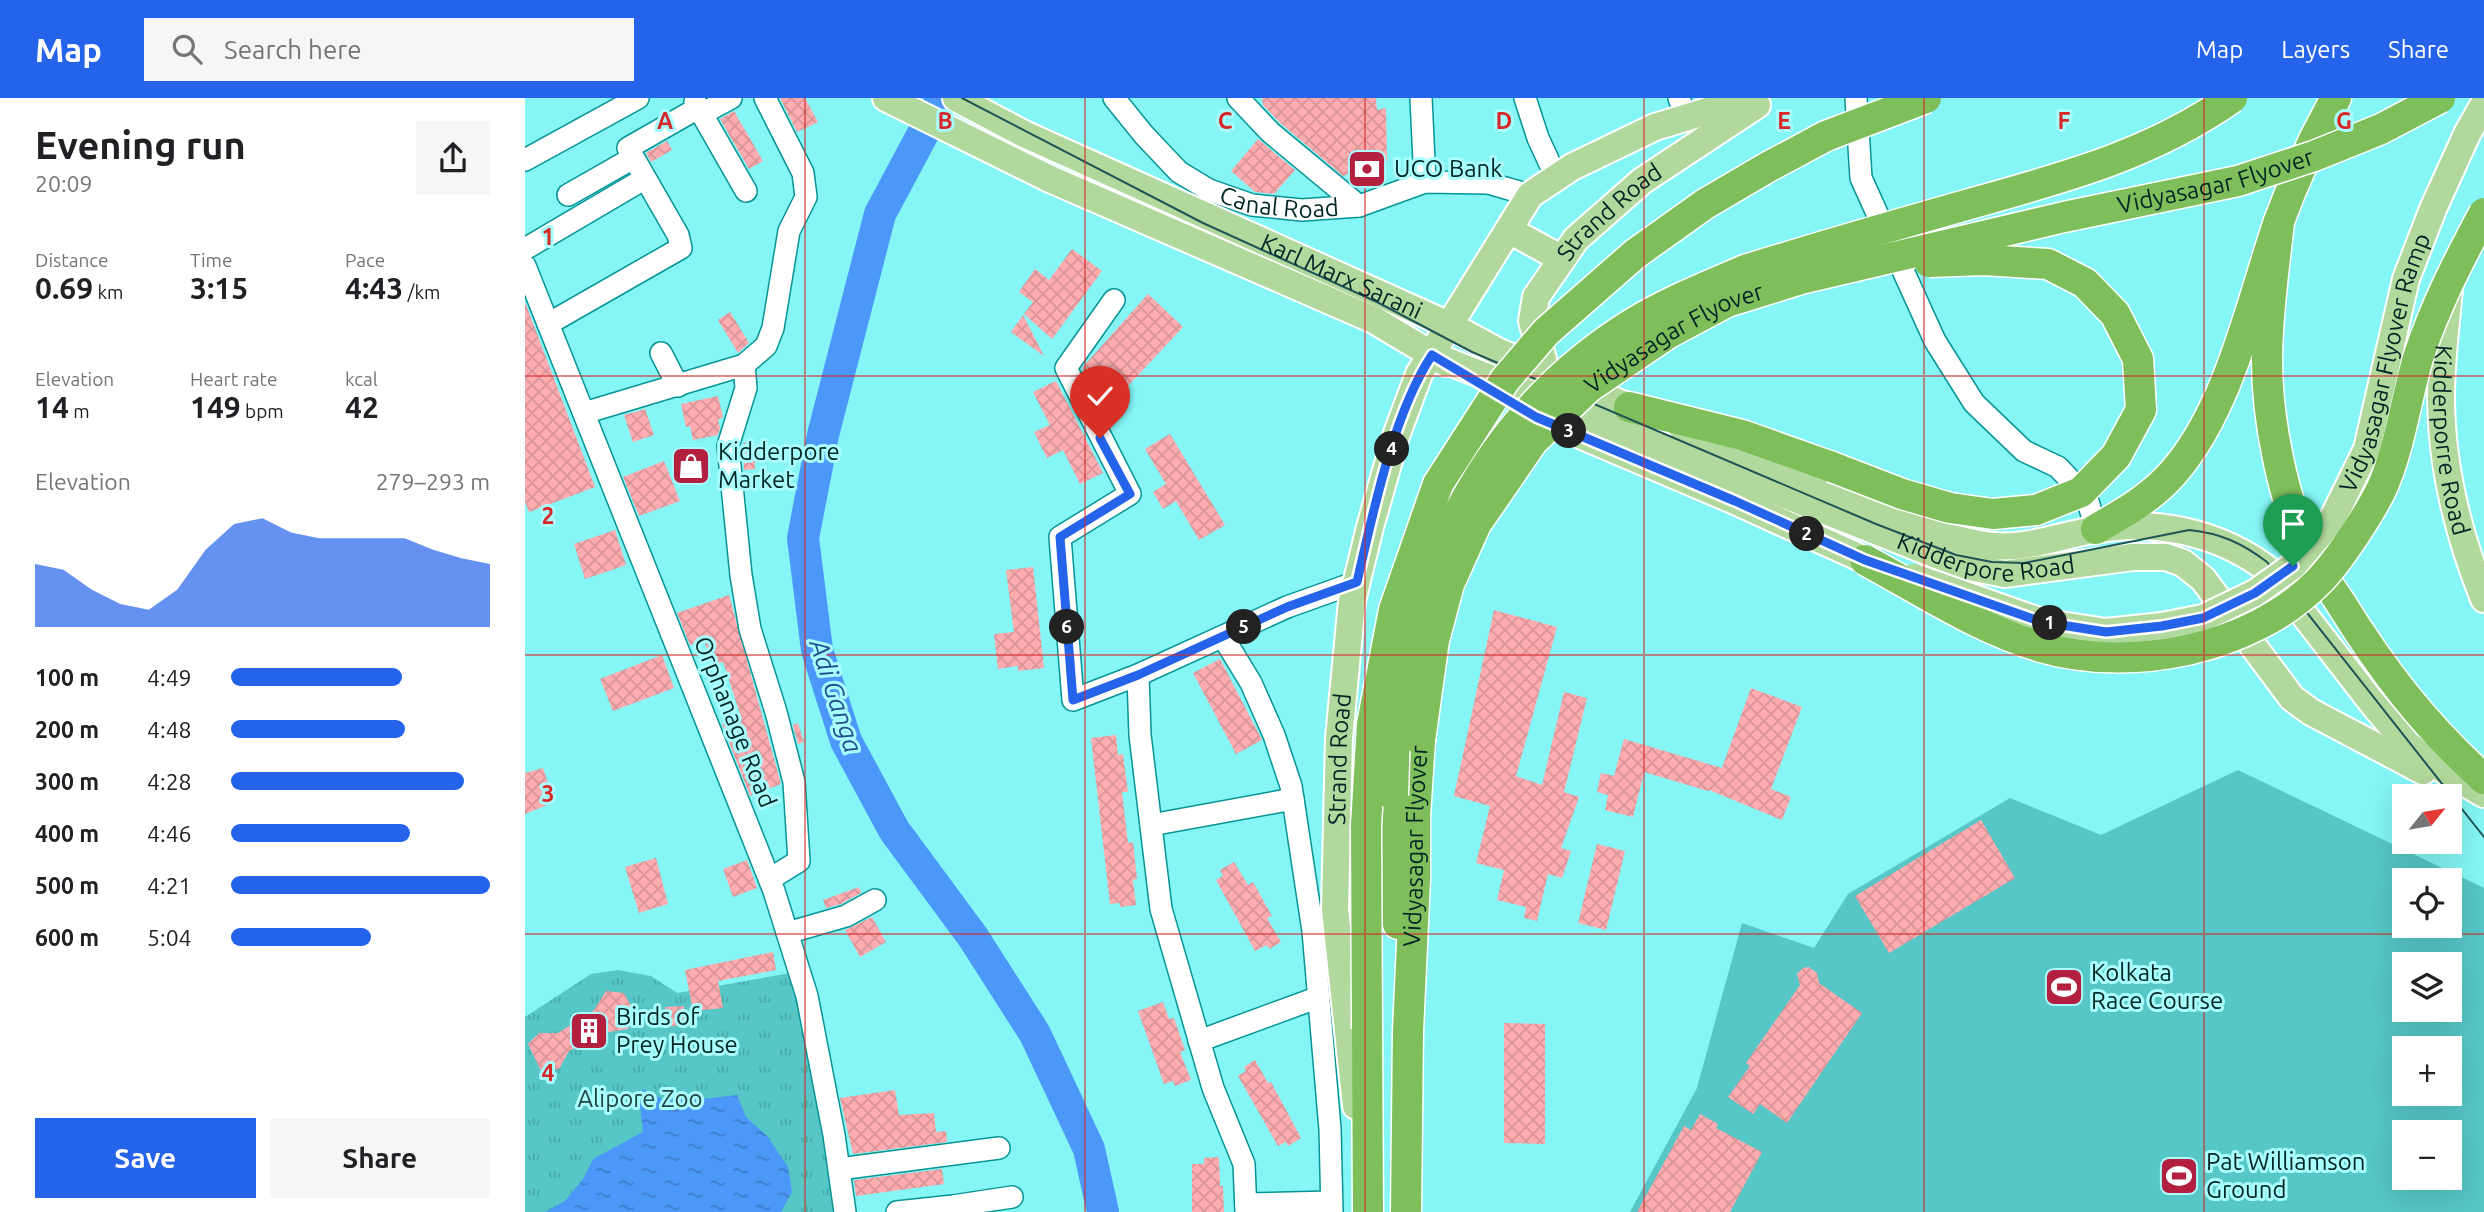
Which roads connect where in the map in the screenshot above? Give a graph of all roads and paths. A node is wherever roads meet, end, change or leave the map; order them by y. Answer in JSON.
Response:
{"nodes":[{"id":1,"x":638,"y":98,"type":"edge"},
{"id":2,"x":731,"y":98,"type":"edge"},
{"id":3,"x":765,"y":98,"type":"edge"},
{"id":4,"x":886,"y":98,"type":"edge"},
{"id":5,"x":956,"y":98,"type":"edge"},
{"id":6,"x":1114,"y":98,"type":"edge"},
{"id":7,"x":1238,"y":98,"type":"edge"},
{"id":8,"x":1421,"y":98,"type":"edge"},
{"id":9,"x":1525,"y":98,"type":"edge"},
{"id":10,"x":1750,"y":98,"type":"edge"},
{"id":11,"x":1767,"y":98,"type":"edge"},
{"id":12,"x":1856,"y":98,"type":"edge"},
{"id":13,"x":1886,"y":98,"type":"edge"},
{"id":14,"x":1926,"y":98,"type":"edge"},
{"id":15,"x":2232,"y":98,"type":"edge"},
{"id":16,"x":2336,"y":98,"type":"edge"},
{"id":17,"x":2440,"y":98,"type":"edge"},
{"id":18,"x":695,"y":103,"type":"edge"},
{"id":19,"x":2484,"y":104,"type":"edge"},
{"id":20,"x":1682,"y":108,"type":"edge"},
{"id":21,"x":1024,"y":134,"type":"junction"},
{"id":22,"x":1826,"y":136,"type":"junction"},
{"id":23,"x":633,"y":158,"type":"junction"},
{"id":24,"x":525,"y":160,"type":"edge"},
{"id":25,"x":1556,"y":177,"type":"junction"},
{"id":26,"x":644,"y":179,"type":"junction"},
{"id":27,"x":1050,"y":179,"type":"junction"},
{"id":28,"x":1425,"y":182,"type":"junction"},
{"id":29,"x":746,"y":191,"type":"dead end"},
{"id":30,"x":568,"y":195,"type":"dead end"},
{"id":31,"x":1530,"y":195,"type":"junction"},
{"id":32,"x":1359,"y":205,"type":"junction"},
{"id":33,"x":2484,"y":213,"type":"edge"},
{"id":34,"x":2279,"y":222,"type":"junction"},
{"id":35,"x":1509,"y":230,"type":"junction"},
{"id":36,"x":525,"y":249,"type":"edge"},
{"id":37,"x":1562,"y":259,"type":"junction"},
{"id":38,"x":1858,"y":265,"type":"junction"},
{"id":39,"x":525,"y":266,"type":"edge"},
{"id":40,"x":2451,"y":277,"type":"junction"},
{"id":41,"x":1114,"y":300,"type":"dead end"},
{"id":42,"x":548,"y":324,"type":"junction"},
{"id":43,"x":1451,"y":326,"type":"junction"},
{"id":44,"x":1497,"y":351,"type":"joint"},
{"id":45,"x":661,"y":353,"type":"dead end"},
{"id":46,"x":1432,"y":355,"type":"junction"},
{"id":47,"x":744,"y":365,"type":"junction"},
{"id":48,"x":1551,"y":374,"type":"junction"},
{"id":49,"x":678,"y":386,"type":"junction"},
{"id":50,"x":1629,"y":407,"type":"junction"},
{"id":51,"x":584,"y":413,"type":"junction"},
{"id":52,"x":2096,"y":529,"type":"junction"},
{"id":53,"x":2170,"y":529,"type":"junction"},
{"id":54,"x":2165,"y":557,"type":"junction"},
{"id":55,"x":1865,"y":560,"type":"junction"},
{"id":56,"x":1357,"y":582,"type":"junction"},
{"id":57,"x":2484,"y":599,"type":"edge"},
{"id":58,"x":1223,"y":636,"type":"junction"},
{"id":59,"x":1138,"y":675,"type":"junction"},
{"id":60,"x":2484,"y":779,"type":"edge"},
{"id":61,"x":2484,"y":794,"type":"edge"},
{"id":62,"x":1293,"y":799,"type":"junction"},
{"id":63,"x":2484,"y":803,"type":"edge"},
{"id":64,"x":1151,"y":825,"type":"junction"},
{"id":65,"x":769,"y":879,"type":"junction"},
{"id":66,"x":875,"y":900,"type":"dead end"},
{"id":67,"x":787,"y":933,"type":"junction"},
{"id":68,"x":1319,"y":997,"type":"junction"},
{"id":69,"x":1408,"y":1031,"type":"junction"},
{"id":70,"x":1199,"y":1041,"type":"junction"},
{"id":71,"x":999,"y":1148,"type":"dead end"},
{"id":72,"x":839,"y":1169,"type":"junction"},
{"id":73,"x":1012,"y":1197,"type":"dead end"},
{"id":74,"x":1331,"y":1207,"type":"edge"},
{"id":75,"x":1246,"y":1208,"type":"edge"},
{"id":76,"x":845,"y":1212,"type":"edge"},
{"id":77,"x":897,"y":1212,"type":"edge"},
{"id":78,"x":1367,"y":1212,"type":"edge"},
{"id":79,"x":1406,"y":1212,"type":"edge"}],
"edges":[{"from":1,"to":24,"type":"street"},
{"from":2,"to":18,"type":"street"},
{"from":3,"to":47,"type":"street"},
{"from":4,"to":27,"type":"main road"},
{"from":5,"to":21,"type":"main road","name":"Karl Marx Sarani"},
{"from":6,"to":32,"type":"street","name":"Canal Road"},
{"from":7,"to":32,"type":"street"},
{"from":8,"to":28,"type":"street"},
{"from":9,"to":25,"type":"street"},
{"from":10,"to":20,"type":"main road"},
{"from":11,"to":37,"type":"main road","name":"Strand Road"},
{"from":12,"to":52,"type":"street"},
{"from":13,"to":22,"type":"highway","bridge":true},
{"from":14,"to":22,"type":"highway","name":"Vidyasagar Flyover","bridge":true},
{"from":15,"to":69,"type":"highway","bridge":true},
{"from":16,"to":34,"type":"highway"},
{"from":17,"to":38,"type":"highway","name":"Vidyasagar Flyover","bridge":true},
{"from":18,"to":23,"type":"street"},
{"from":18,"to":29,"type":"street"},
{"from":19,"to":55,"type":"main road","name":"Vidyasagar Flyover Ramp","bridge":true},
{"from":20,"to":25,"type":"main road"},
{"from":21,"to":27,"type":"main road"},
{"from":21,"to":43,"type":"main road","name":"Karl Marx Sarani"},
{"from":22,"to":78,"type":"highway","name":"Vidyasagar Flyover","bridge":true},
{"from":23,"to":26,"type":"street"},
{"from":23,"to":30,"type":"street"},
{"from":25,"to":31,"type":"main road"},
{"from":26,"to":36,"type":"street"},
{"from":26,"to":42,"type":"street"},
{"from":27,"to":46,"type":"main road"},
{"from":28,"to":31,"type":"street","name":"Canal Road"},
{"from":28,"to":32,"type":"street","name":"Canal Road"},
{"from":31,"to":35,"type":"main road","name":"Strand Road"},
{"from":33,"to":40,"type":"highway","bridge":true},
{"from":34,"to":52,"type":"highway"},
{"from":34,"to":60,"type":"highway"},
{"from":35,"to":37,"type":"main road"},
{"from":35,"to":43,"type":"main road","name":"Strand Road"},
{"from":37,"to":48,"type":"main road","name":"Strand Road"},
{"from":38,"to":50,"type":"highway","bridge":true},
{"from":38,"to":69,"type":"highway","name":"Vidyasagar Flyover","bridge":true},
{"from":39,"to":42,"type":"street","name":"Orphanage Road"},
{"from":40,"to":55,"type":"highway","bridge":true},
{"from":40,"to":57,"type":"main road","name":"Kidderporre Road"},
{"from":41,"to":59,"type":"street"},
{"from":42,"to":51,"type":"street","name":"Orphanage Road"},
{"from":43,"to":44,"type":"main road","name":"Karl Marx Sarani"},
{"from":43,"to":46,"type":"main road","name":"Strand Road"},
{"from":44,"to":48,"type":"main road","name":"Kidderpore Road"},
{"from":45,"to":49,"type":"street"},
{"from":46,"to":54,"type":"main road","name":"Kidderpore Road"},
{"from":46,"to":55,"type":"main road","name":"Vidyasagar Flyover Ramp"},
{"from":46,"to":56,"type":"main road","name":"Strand Road"},
{"from":47,"to":49,"type":"street"},
{"from":47,"to":65,"type":"street"},
{"from":48,"to":50,"type":"main road","name":"Kidderpore Road"},
{"from":49,"to":51,"type":"street"},
{"from":50,"to":52,"type":"main road","name":"Kidderpore Road"},
{"from":51,"to":65,"type":"street","name":"Orphanage Road"},
{"from":52,"to":53,"type":"main road","name":"Kidderpore Road"},
{"from":53,"to":54,"type":"main road"},
{"from":53,"to":61,"type":"main road","name":"Kidderpore Road"},
{"from":54,"to":63,"type":"main road","name":"Kidderpore Road"},
{"from":56,"to":58,"type":"street"},
{"from":56,"to":78,"type":"main road","name":"Strand Road"},
{"from":58,"to":59,"type":"street"},
{"from":58,"to":62,"type":"street"},
{"from":59,"to":64,"type":"street"},
{"from":62,"to":64,"type":"street"},
{"from":62,"to":68,"type":"street"},
{"from":64,"to":70,"type":"street"},
{"from":65,"to":67,"type":"street","name":"Orphanage Road"},
{"from":66,"to":67,"type":"street"},
{"from":67,"to":72,"type":"street","name":"Orphanage Road"},
{"from":68,"to":70,"type":"street"},
{"from":68,"to":74,"type":"street"},
{"from":69,"to":79,"type":"highway","name":"Vidyasagar Flyover"},
{"from":70,"to":75,"type":"street"},
{"from":71,"to":72,"type":"street"},
{"from":72,"to":76,"type":"street","name":"Orphanage Road"},
{"from":73,"to":77,"type":"street"},
{"from":74,"to":75,"type":"street"}]}
